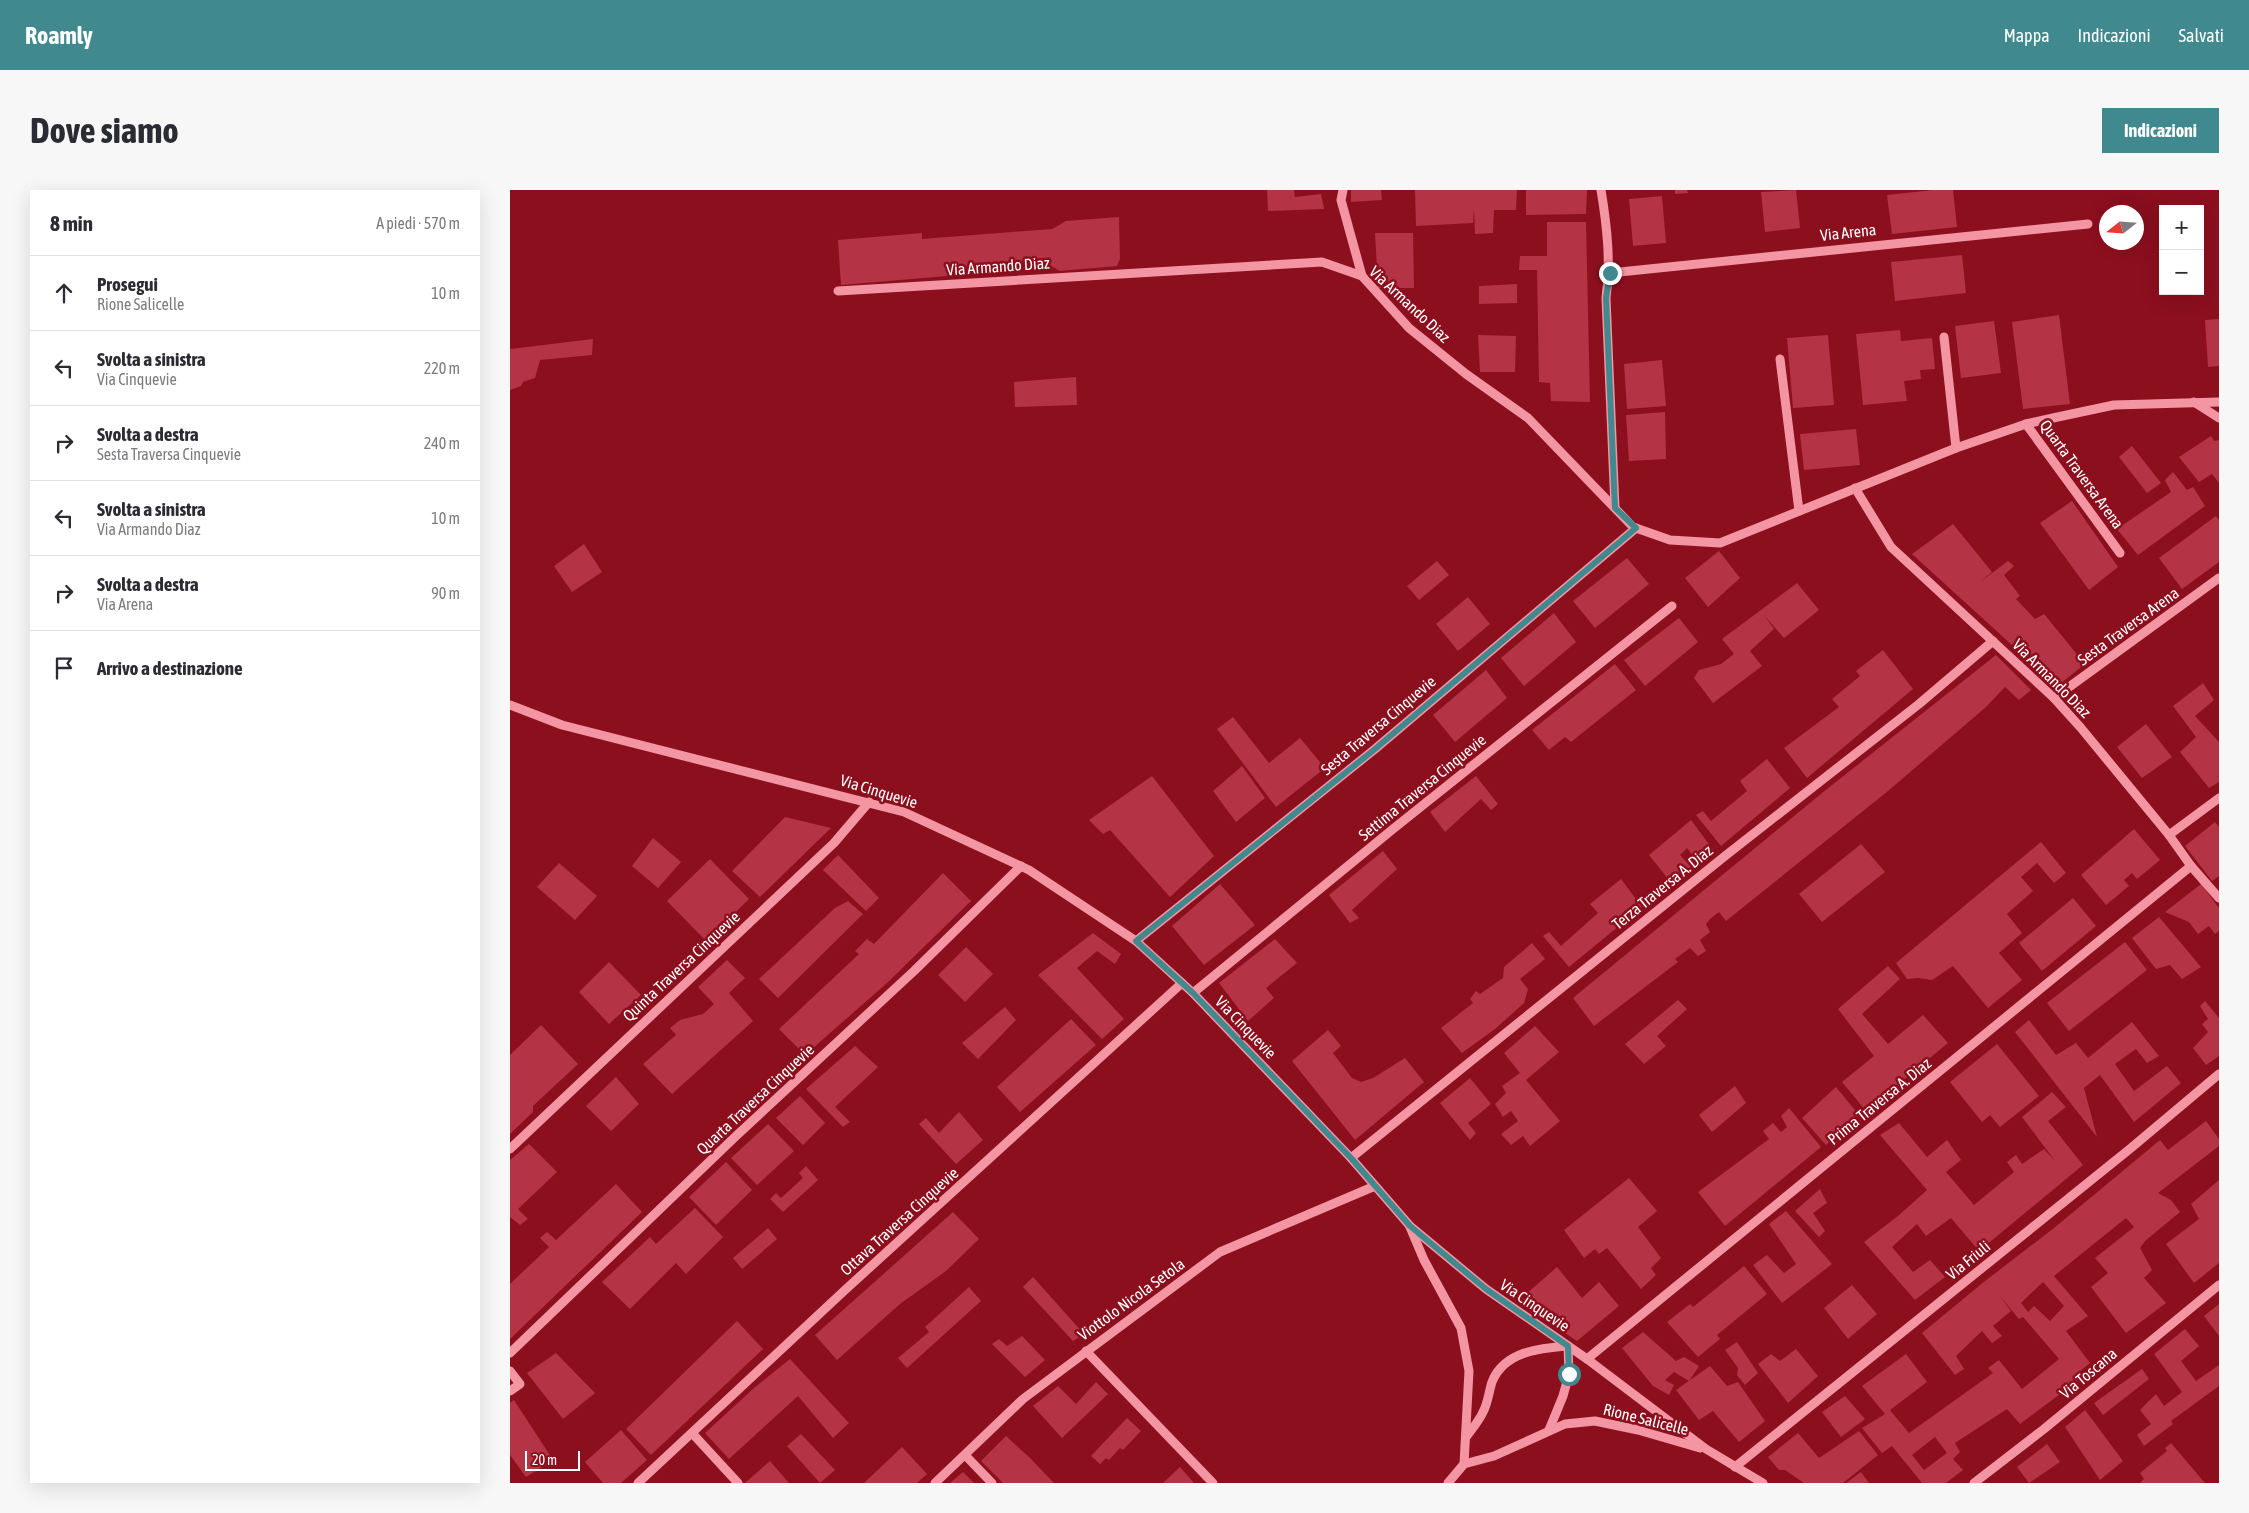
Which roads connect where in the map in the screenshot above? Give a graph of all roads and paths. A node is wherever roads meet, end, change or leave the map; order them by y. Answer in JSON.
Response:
{"nodes":[{"id":1,"x":1343,"y":190,"type":"edge"},
{"id":2,"x":1601,"y":190,"type":"edge"},
{"id":3,"x":2088,"y":224,"type":"dead end"},
{"id":4,"x":1610,"y":273,"type":"junction"},
{"id":5,"x":1362,"y":276,"type":"junction"},
{"id":6,"x":838,"y":291,"type":"dead end"},
{"id":7,"x":1944,"y":337,"type":"dead end"},
{"id":8,"x":1780,"y":359,"type":"dead end"},
{"id":9,"x":2194,"y":402,"type":"junction"},
{"id":10,"x":2219,"y":402,"type":"edge"},
{"id":11,"x":2219,"y":418,"type":"edge"},
{"id":12,"x":2026,"y":424,"type":"junction"},
{"id":13,"x":1956,"y":448,"type":"junction"},
{"id":14,"x":1855,"y":488,"type":"junction"},
{"id":15,"x":1615,"y":508,"type":"junction"},
{"id":16,"x":1799,"y":511,"type":"junction"},
{"id":17,"x":1636,"y":528,"type":"junction"},
{"id":18,"x":2120,"y":553,"type":"dead end"},
{"id":19,"x":2219,"y":578,"type":"edge"},
{"id":20,"x":1672,"y":606,"type":"dead end"},
{"id":21,"x":1993,"y":641,"type":"junction"},
{"id":22,"x":2054,"y":698,"type":"junction"},
{"id":23,"x":510,"y":705,"type":"edge"},
{"id":24,"x":2219,"y":798,"type":"edge"},
{"id":25,"x":869,"y":802,"type":"junction"},
{"id":26,"x":2169,"y":835,"type":"junction"},
{"id":27,"x":1021,"y":866,"type":"junction"},
{"id":28,"x":2191,"y":866,"type":"junction"},
{"id":29,"x":2219,"y":898,"type":"edge"},
{"id":30,"x":1136,"y":941,"type":"junction"},
{"id":31,"x":1182,"y":983,"type":"junction"},
{"id":32,"x":1193,"y":993,"type":"junction"},
{"id":33,"x":2219,"y":1074,"type":"edge"},
{"id":34,"x":510,"y":1149,"type":"edge"},
{"id":35,"x":1351,"y":1158,"type":"junction"},
{"id":36,"x":1375,"y":1186,"type":"junction"},
{"id":37,"x":1410,"y":1226,"type":"junction"},
{"id":38,"x":2219,"y":1285,"type":"edge"},
{"id":39,"x":1568,"y":1346,"type":"junction"},
{"id":40,"x":1086,"y":1351,"type":"junction"},
{"id":41,"x":510,"y":1353,"type":"edge"},
{"id":42,"x":1587,"y":1359,"type":"junction"},
{"id":43,"x":510,"y":1371,"type":"edge"},
{"id":44,"x":510,"y":1391,"type":"edge"},
{"id":45,"x":1549,"y":1430,"type":"junction"},
{"id":46,"x":692,"y":1433,"type":"junction"},
{"id":47,"x":1466,"y":1438,"type":"junction"},
{"id":48,"x":1706,"y":1450,"type":"junction"},
{"id":49,"x":965,"y":1455,"type":"junction"},
{"id":50,"x":1464,"y":1464,"type":"junction"},
{"id":51,"x":1735,"y":1467,"type":"junction"},
{"id":52,"x":638,"y":1483,"type":"edge"},
{"id":53,"x":738,"y":1483,"type":"edge"},
{"id":54,"x":935,"y":1483,"type":"edge"},
{"id":55,"x":992,"y":1483,"type":"edge"},
{"id":56,"x":1213,"y":1483,"type":"edge"},
{"id":57,"x":1448,"y":1483,"type":"edge"},
{"id":58,"x":1763,"y":1483,"type":"edge"},
{"id":59,"x":1974,"y":1483,"type":"edge"}],
"edges":[{"from":1,"to":5,"type":"street"},
{"from":2,"to":4,"type":"street"},
{"from":3,"to":4,"type":"street","name":"Via Arena"},
{"from":4,"to":15,"type":"street"},
{"from":5,"to":6,"type":"street","name":"Via Armando Diaz"},
{"from":5,"to":15,"type":"street","name":"Via Armando Diaz"},
{"from":7,"to":13,"type":"street"},
{"from":8,"to":16,"type":"street"},
{"from":9,"to":10,"type":"street","name":"Quarta Traversa Arena"},
{"from":9,"to":11,"type":"street"},
{"from":9,"to":12,"type":"street","name":"Quarta Traversa Arena"},
{"from":12,"to":13,"type":"street","name":"Via Armando Diaz"},
{"from":12,"to":18,"type":"street","name":"Quarta Traversa Arena"},
{"from":13,"to":14,"type":"street","name":"Via Armando Diaz"},
{"from":14,"to":16,"type":"street","name":"Via Armando Diaz"},
{"from":14,"to":21,"type":"street","name":"Via Armando Diaz"},
{"from":15,"to":17,"type":"street","name":"Via Armando Diaz"},
{"from":16,"to":17,"type":"street","name":"Via Armando Diaz"},
{"from":17,"to":30,"type":"street","name":"Sesta Traversa Cinquevie"},
{"from":19,"to":22,"type":"street","name":"Sesta Traversa Arena"},
{"from":20,"to":32,"type":"street","name":"Settima Traversa Cinquevie"},
{"from":21,"to":22,"type":"street","name":"Via Armando Diaz"},
{"from":21,"to":35,"type":"street","name":"Terza Traversa A. Diaz"},
{"from":22,"to":26,"type":"street","name":"Via Armando Diaz"},
{"from":23,"to":25,"type":"street","name":"Via Cinquevie"},
{"from":24,"to":26,"type":"street"},
{"from":25,"to":27,"type":"street","name":"Via Cinquevie"},
{"from":25,"to":34,"type":"street","name":"Quinta Traversa Cinquevie"},
{"from":26,"to":28,"type":"street","name":"Via Armando Diaz"},
{"from":27,"to":30,"type":"street","name":"Via Cinquevie"},
{"from":27,"to":41,"type":"street","name":"Quarta Traversa Cinquevie"},
{"from":28,"to":29,"type":"street","name":"Via Armando Diaz"},
{"from":28,"to":42,"type":"street","name":"Prima Traversa A. Diaz"},
{"from":30,"to":31,"type":"street","name":"Via Cinquevie"},
{"from":31,"to":32,"type":"street","name":"Via Cinquevie"},
{"from":31,"to":46,"type":"street","name":"Ottava Traversa Cinquevie"},
{"from":32,"to":35,"type":"street","name":"Via Cinquevie"},
{"from":33,"to":51,"type":"street","name":"Via Friuli"},
{"from":35,"to":36,"type":"street","name":"Via Cinquevie"},
{"from":36,"to":37,"type":"street","name":"Via Cinquevie"},
{"from":36,"to":40,"type":"street","name":"Viottolo Nicola Setola"},
{"from":37,"to":39,"type":"street","name":"Via Cinquevie"},
{"from":37,"to":47,"type":"street"},
{"from":38,"to":59,"type":"street","name":"Via Toscana"},
{"from":39,"to":42,"type":"street","name":"Via Cinquevie"},
{"from":39,"to":45,"type":"street"},
{"from":39,"to":47,"type":"street"},
{"from":40,"to":49,"type":"street","name":"Viottolo Nicola Setola"},
{"from":40,"to":56,"type":"street"},
{"from":42,"to":48,"type":"street","name":"Via Cinquevie"},
{"from":43,"to":44,"type":"street"},
{"from":45,"to":48,"type":"street","name":"Rione Salicelle"},
{"from":45,"to":50,"type":"street","name":"Rione Salicelle"},
{"from":46,"to":52,"type":"street","name":"Ottava Traversa Cinquevie"},
{"from":46,"to":53,"type":"street"},
{"from":47,"to":50,"type":"street"},
{"from":48,"to":51,"type":"street","name":"Via Cinquevie"},
{"from":49,"to":54,"type":"street","name":"Viottolo Nicola Setola"},
{"from":49,"to":55,"type":"street"},
{"from":50,"to":57,"type":"street"},
{"from":51,"to":58,"type":"street","name":"Via Cinquevie"}]}
